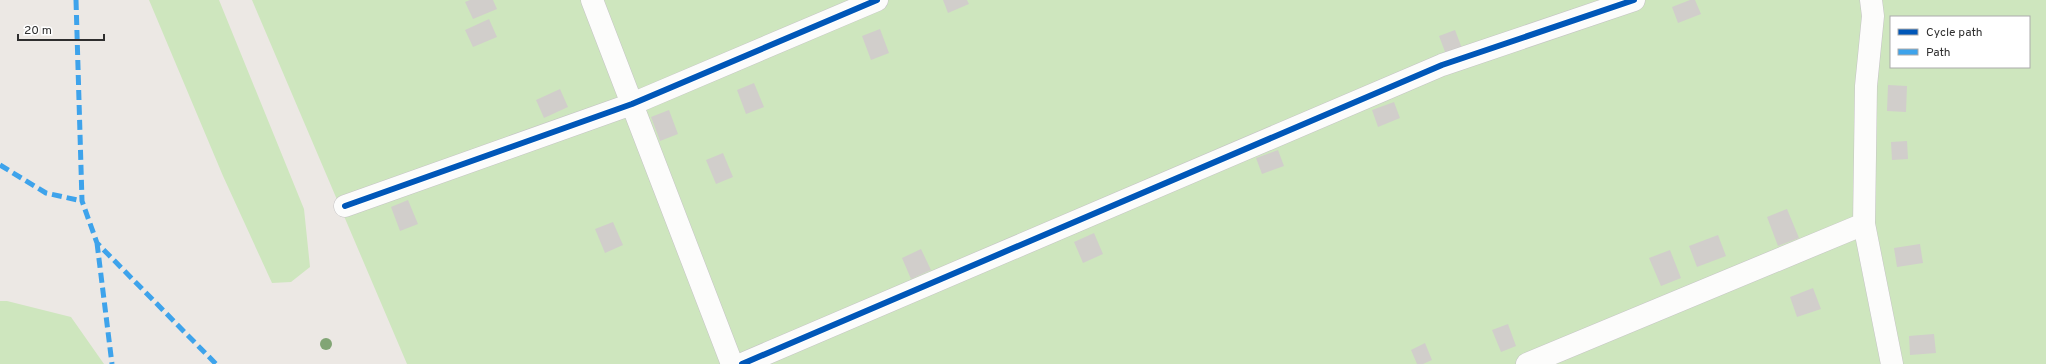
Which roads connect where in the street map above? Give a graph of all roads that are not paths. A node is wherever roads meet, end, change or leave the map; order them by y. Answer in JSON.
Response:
{"nodes":[{"id":1,"x":592,"y":0,"type":"edge"},
{"id":2,"x":877,"y":0,"type":"edge"},
{"id":3,"x":1634,"y":0,"type":"edge"},
{"id":4,"x":1871,"y":0,"type":"edge"},
{"id":5,"x":632,"y":104,"type":"junction"},
{"id":6,"x":344,"y":206,"type":"dead end"},
{"id":7,"x":1864,"y":224,"type":"junction"},
{"id":8,"x":732,"y":364,"type":"edge"},
{"id":9,"x":742,"y":364,"type":"edge"},
{"id":10,"x":1527,"y":364,"type":"edge"},
{"id":11,"x":1892,"y":364,"type":"edge"}],
"edges":[{"from":1,"to":5,"type":"street"},
{"from":2,"to":5,"type":"street"},
{"from":3,"to":9,"type":"street"},
{"from":4,"to":7,"type":"street"},
{"from":5,"to":6,"type":"street"},
{"from":5,"to":8,"type":"street"},
{"from":7,"to":10,"type":"street"},
{"from":7,"to":11,"type":"street"}]}
